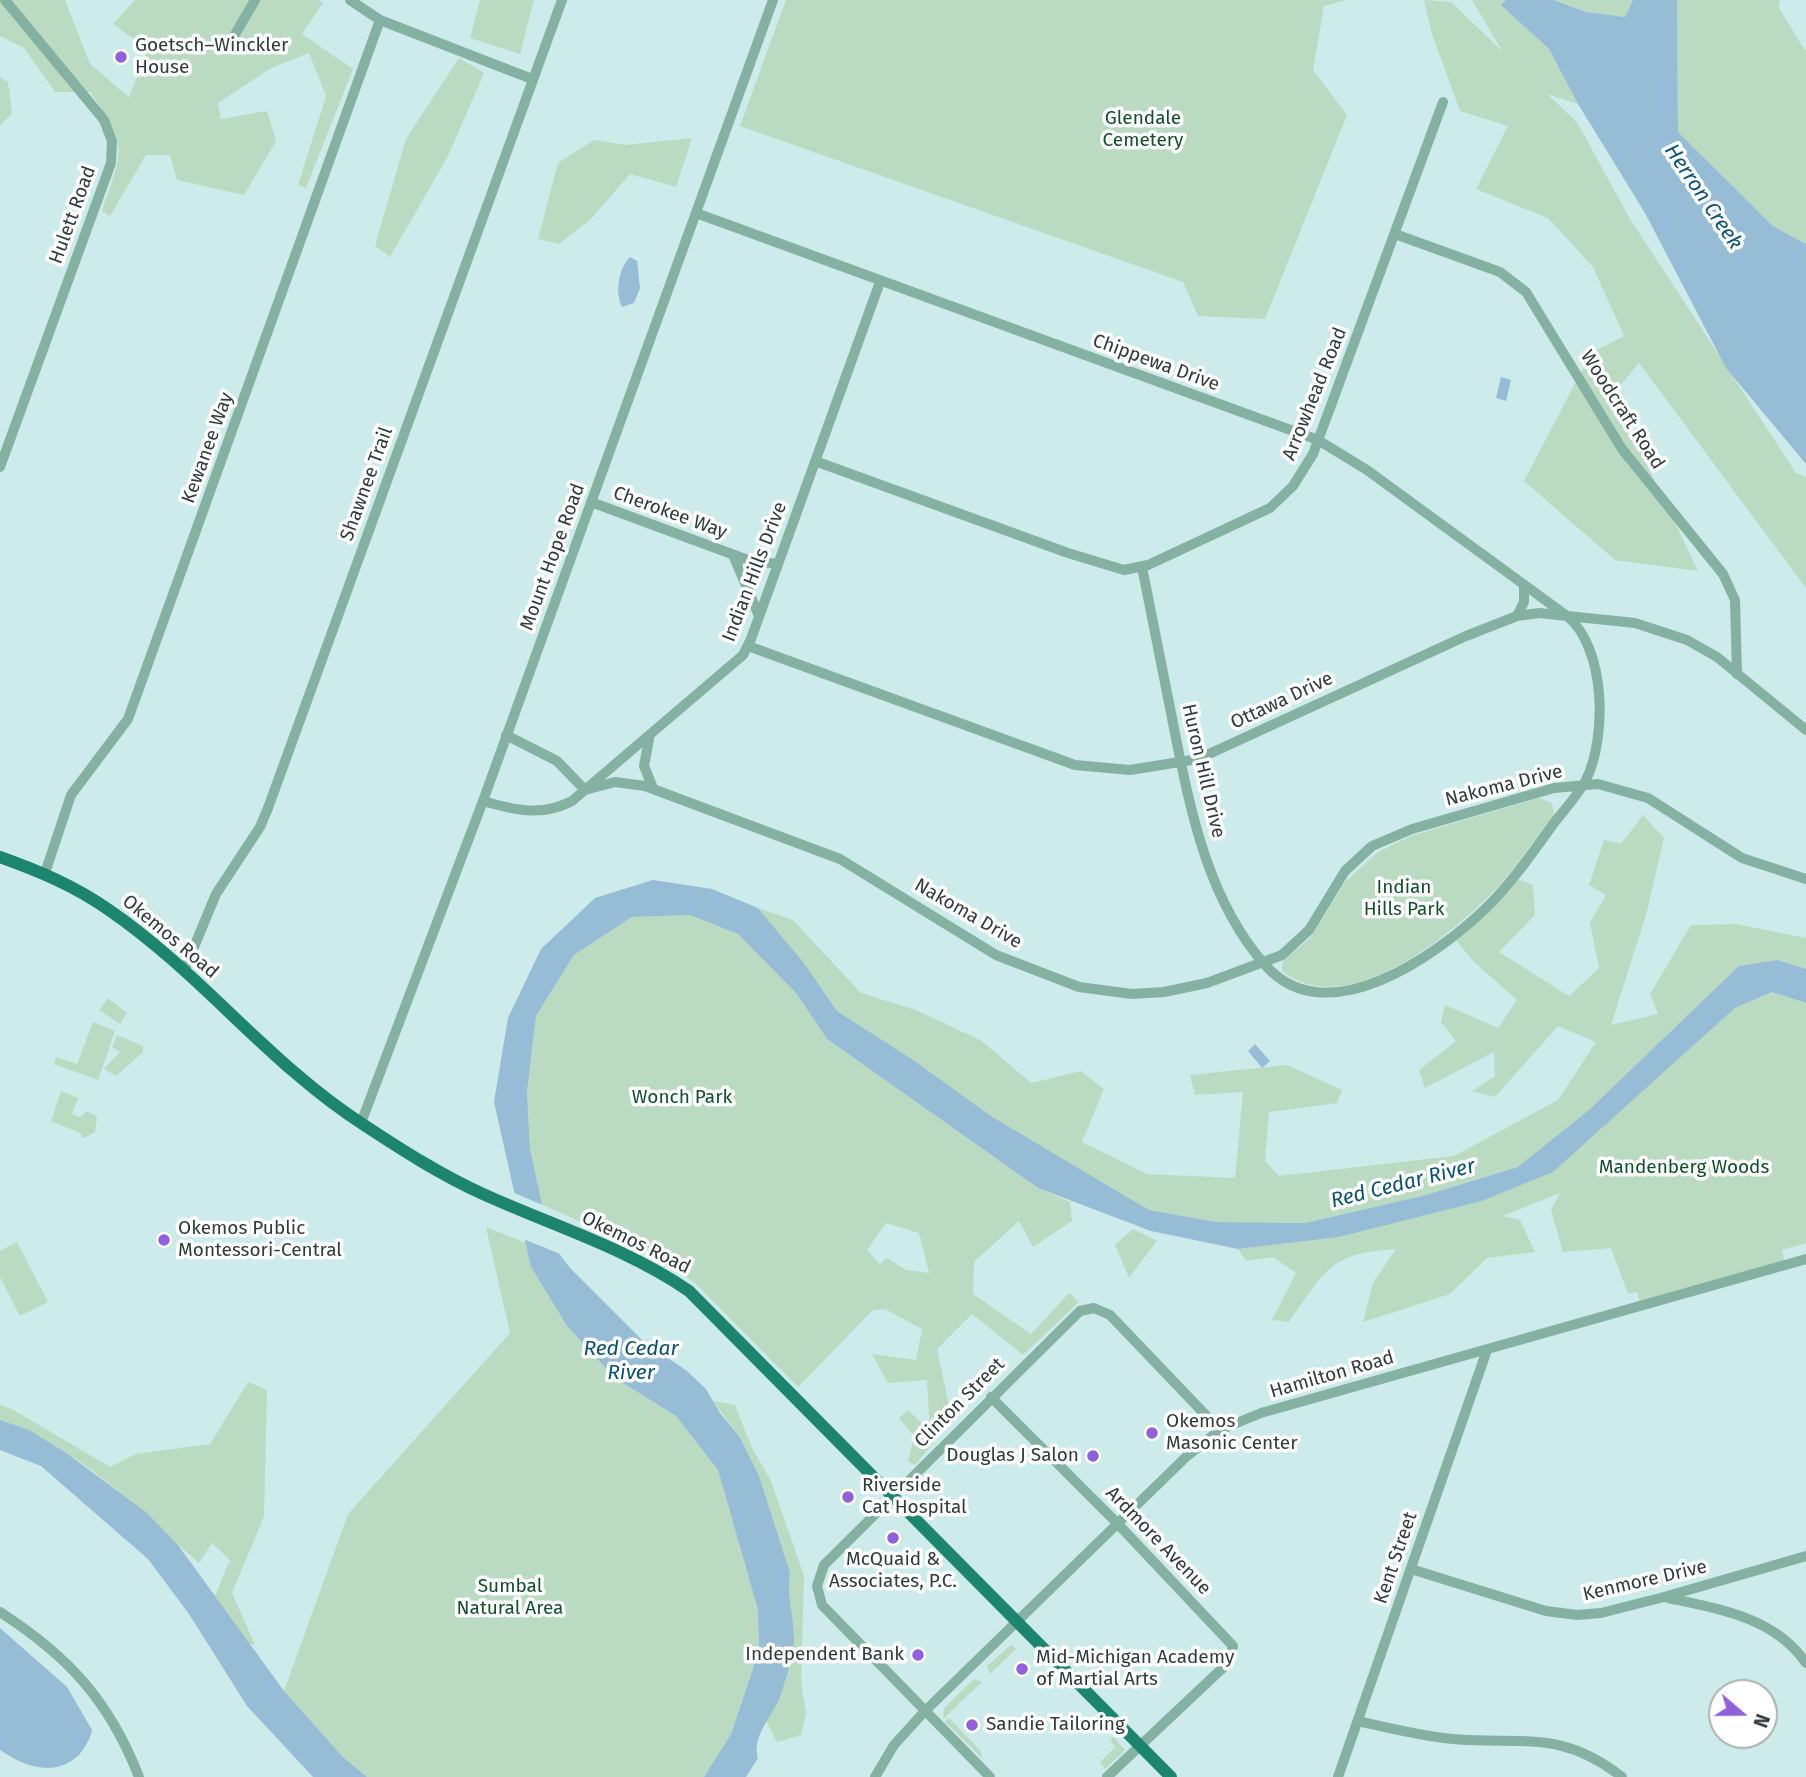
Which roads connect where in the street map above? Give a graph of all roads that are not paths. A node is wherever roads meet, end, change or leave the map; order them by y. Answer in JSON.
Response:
{"nodes":[{"id":1,"x":5,"y":0,"type":"edge"},
{"id":2,"x":255,"y":0,"type":"edge"},
{"id":3,"x":350,"y":0,"type":"edge"},
{"id":4,"x":562,"y":0,"type":"edge"},
{"id":5,"x":773,"y":0,"type":"edge"},
{"id":6,"x":380,"y":20,"type":"junction"},
{"id":7,"x":226,"y":50,"type":"dead end"},
{"id":8,"x":533,"y":79,"type":"junction"},
{"id":9,"x":1443,"y":102,"type":"dead end"},
{"id":10,"x":696,"y":213,"type":"junction"},
{"id":11,"x":1395,"y":234,"type":"junction"},
{"id":12,"x":880,"y":282,"type":"junction"},
{"id":13,"x":1318,"y":440,"type":"junction"},
{"id":14,"x":815,"y":461,"type":"junction"},
{"id":15,"x":0,"y":467,"type":"edge"},
{"id":16,"x":591,"y":502,"type":"junction"},
{"id":17,"x":733,"y":555,"type":"junction"},
{"id":18,"x":777,"y":564,"type":"junction"},
{"id":19,"x":1142,"y":567,"type":"junction"},
{"id":20,"x":1524,"y":586,"type":"junction"},
{"id":21,"x":759,"y":616,"type":"junction"},
{"id":22,"x":1517,"y":616,"type":"junction"},
{"id":23,"x":1567,"y":616,"type":"junction"},
{"id":24,"x":748,"y":646,"type":"junction"},
{"id":25,"x":1737,"y":674,"type":"junction"},
{"id":26,"x":1806,"y":730,"type":"edge"},
{"id":27,"x":506,"y":735,"type":"junction"},
{"id":28,"x":651,"y":736,"type":"junction"},
{"id":29,"x":1181,"y":764,"type":"junction"},
{"id":30,"x":1583,"y":785,"type":"junction"},
{"id":31,"x":653,"y":789,"type":"junction"},
{"id":32,"x":585,"y":790,"type":"junction"},
{"id":33,"x":483,"y":801,"type":"junction"},
{"id":34,"x":0,"y":857,"type":"edge"},
{"id":35,"x":44,"y":873,"type":"junction"},
{"id":36,"x":1806,"y":879,"type":"edge"},
{"id":37,"x":1263,"y":962,"type":"junction"},
{"id":38,"x":184,"y":971,"type":"junction"},
{"id":39,"x":361,"y":1123,"type":"junction"},
{"id":40,"x":1806,"y":1259,"type":"edge"},
{"id":41,"x":1487,"y":1350,"type":"junction"},
{"id":42,"x":991,"y":1397,"type":"junction"},
{"id":43,"x":1220,"y":1430,"type":"junction"},
{"id":44,"x":893,"y":1496,"type":"junction"},
{"id":45,"x":1118,"y":1522,"type":"junction"},
{"id":46,"x":1806,"y":1556,"type":"edge"},
{"id":47,"x":1410,"y":1569,"type":"junction"},
{"id":48,"x":1706,"y":1586,"type":"junction"},
{"id":49,"x":1664,"y":1597,"type":"junction"},
{"id":50,"x":1713,"y":1608,"type":"junction"},
{"id":51,"x":0,"y":1612,"type":"edge"},
{"id":52,"x":1017,"y":1622,"type":"junction"},
{"id":53,"x":1806,"y":1663,"type":"edge"},
{"id":54,"x":924,"y":1712,"type":"junction"},
{"id":55,"x":1358,"y":1721,"type":"junction"},
{"id":56,"x":1142,"y":1747,"type":"junction"},
{"id":57,"x":139,"y":1777,"type":"edge"},
{"id":58,"x":875,"y":1777,"type":"edge"},
{"id":59,"x":990,"y":1777,"type":"edge"},
{"id":60,"x":1107,"y":1777,"type":"edge"},
{"id":61,"x":1171,"y":1777,"type":"edge"},
{"id":62,"x":1338,"y":1777,"type":"edge"},
{"id":63,"x":1622,"y":1777,"type":"edge"}],
"edges":[{"from":1,"to":15,"type":"street","name":"Hulett Road"},
{"from":2,"to":7,"type":"street"},
{"from":3,"to":6,"type":"street"},
{"from":4,"to":8,"type":"street","name":"Shawnee Trail"},
{"from":5,"to":10,"type":"street","name":"Mount Hope Road"},
{"from":6,"to":8,"type":"street"},
{"from":6,"to":35,"type":"street","name":"Kewanee Way"},
{"from":8,"to":38,"type":"street","name":"Shawnee Trail"},
{"from":9,"to":11,"type":"street","name":"Arrowhead Road"},
{"from":10,"to":12,"type":"street","name":"Chippewa Drive"},
{"from":10,"to":16,"type":"street","name":"Mount Hope Road"},
{"from":11,"to":13,"type":"street","name":"Arrowhead Road"},
{"from":11,"to":25,"type":"street","name":"Woodcraft Road"},
{"from":12,"to":13,"type":"street","name":"Chippewa Drive"},
{"from":12,"to":14,"type":"street","name":"Indian Hills Drive"},
{"from":13,"to":19,"type":"street","name":"Arrowhead Road"},
{"from":13,"to":20,"type":"street","name":"Chippewa Drive"},
{"from":14,"to":18,"type":"street","name":"Indian Hills Drive"},
{"from":14,"to":19,"type":"street","name":"Arrowhead Road"},
{"from":16,"to":17,"type":"street","name":"Cherokee Way"},
{"from":16,"to":27,"type":"street","name":"Mount Hope Road"},
{"from":17,"to":18,"type":"street","name":"Cherokee Way"},
{"from":17,"to":21,"type":"street"},
{"from":18,"to":21,"type":"street","name":"Indian Hills Drive"},
{"from":19,"to":29,"type":"street","name":"Huron Hill Drive"},
{"from":20,"to":22,"type":"street"},
{"from":20,"to":23,"type":"street","name":"Chippewa Drive"},
{"from":21,"to":24,"type":"street","name":"Indian Hills Drive"},
{"from":22,"to":23,"type":"street","name":"Ottawa Drive"},
{"from":22,"to":29,"type":"street","name":"Ottawa Drive"},
{"from":23,"to":25,"type":"street","name":"Ottawa Drive"},
{"from":23,"to":30,"type":"street","name":"Huron Hill Drive"},
{"from":24,"to":28,"type":"street","name":"Indian Hills Drive"},
{"from":24,"to":29,"type":"street","name":"Ottawa Drive"},
{"from":25,"to":26,"type":"street","name":"Ottawa Drive"},
{"from":27,"to":32,"type":"street"},
{"from":27,"to":33,"type":"street","name":"Mount Hope Road"},
{"from":28,"to":31,"type":"street"},
{"from":28,"to":32,"type":"street","name":"Indian Hills Drive"},
{"from":29,"to":37,"type":"street","name":"Huron Hill Drive"},
{"from":30,"to":36,"type":"street","name":"Nakoma Drive"},
{"from":30,"to":37,"type":"street","name":"Nakoma Drive"},
{"from":30,"to":37,"type":"street","name":"Huron Hill Drive"},
{"from":31,"to":32,"type":"street","name":"Nakoma Drive"},
{"from":31,"to":37,"type":"street","name":"Nakoma Drive"},
{"from":32,"to":33,"type":"street","name":"Indian Hills Drive"},
{"from":33,"to":39,"type":"street","name":"Mount Hope Road"},
{"from":34,"to":35,"type":"main road","name":"Okemos Road"},
{"from":35,"to":38,"type":"main road","name":"Okemos Road"},
{"from":38,"to":39,"type":"main road","name":"Okemos Road"},
{"from":39,"to":44,"type":"main road","name":"Okemos Road"},
{"from":40,"to":41,"type":"street","name":"Hamilton Road"},
{"from":41,"to":43,"type":"street","name":"Hamilton Road"},
{"from":41,"to":47,"type":"street","name":"Kent Street"},
{"from":42,"to":43,"type":"street","name":"Clinton Street"},
{"from":42,"to":44,"type":"street","name":"Clinton Street"},
{"from":42,"to":45,"type":"street","name":"Ardmore Avenue"},
{"from":43,"to":45,"type":"street","name":"Hamilton Road"},
{"from":44,"to":52,"type":"main road","name":"Okemos Road"},
{"from":44,"to":54,"type":"street","name":"Clinton Street"},
{"from":45,"to":52,"type":"street","name":"Hamilton Road"},
{"from":45,"to":56,"type":"street","name":"Ardmore Avenue"},
{"from":46,"to":48,"type":"street","name":"Kenmore Drive"},
{"from":47,"to":49,"type":"street","name":"Kenmore Drive"},
{"from":47,"to":55,"type":"street","name":"Kent Street"},
{"from":48,"to":49,"type":"street","name":"Kenmore Drive"},
{"from":48,"to":50,"type":"street"},
{"from":49,"to":50,"type":"street"},
{"from":50,"to":53,"type":"street"},
{"from":51,"to":57,"type":"street"},
{"from":52,"to":54,"type":"street","name":"Hamilton Road"},
{"from":52,"to":56,"type":"main road","name":"Okemos Road"},
{"from":54,"to":58,"type":"street","name":"Hamilton Road"},
{"from":54,"to":59,"type":"street"},
{"from":55,"to":62,"type":"street","name":"Kent Street"},
{"from":55,"to":63,"type":"street"},
{"from":56,"to":60,"type":"street"},
{"from":56,"to":61,"type":"main road","name":"Okemos Road"}]}
